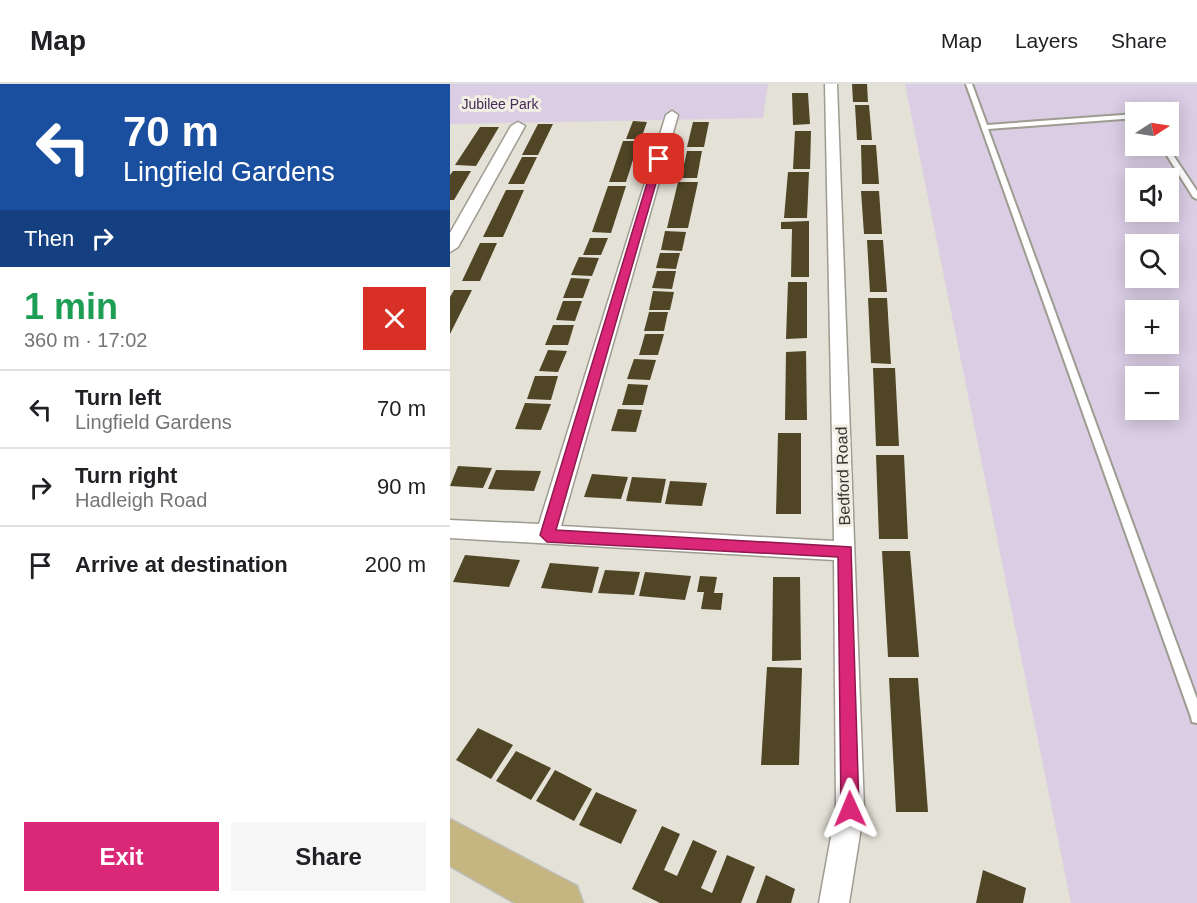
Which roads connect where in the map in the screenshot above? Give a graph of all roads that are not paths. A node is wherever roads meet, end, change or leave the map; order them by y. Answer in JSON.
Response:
{"nodes":[{"id":1,"x":831,"y":84,"type":"edge"},
{"id":2,"x":969,"y":84,"type":"edge"},
{"id":3,"x":672,"y":115,"type":"dead end"},
{"id":4,"x":1125,"y":117,"type":"edge"},
{"id":5,"x":518,"y":126,"type":"dead end"},
{"id":6,"x":984,"y":127,"type":"junction"},
{"id":7,"x":1170,"y":156,"type":"edge"},
{"id":8,"x":1197,"y":197,"type":"edge"},
{"id":9,"x":450,"y":248,"type":"edge"},
{"id":10,"x":450,"y":529,"type":"edge"},
{"id":11,"x":547,"y":535,"type":"junction"},
{"id":12,"x":845,"y":551,"type":"junction"},
{"id":13,"x":1197,"y":717,"type":"edge"},
{"id":14,"x":450,"y":841,"type":"edge"},
{"id":15,"x":513,"y":892,"type":"edge"},
{"id":16,"x":561,"y":903,"type":"edge"},
{"id":17,"x":834,"y":903,"type":"edge"}],
"edges":[{"from":1,"to":12,"type":"street","name":"Bedford Road"},
{"from":2,"to":6,"type":"lane"},
{"from":3,"to":11,"type":"street"},
{"from":4,"to":6,"type":"lane"},
{"from":5,"to":9,"type":"street"},
{"from":6,"to":13,"type":"lane"},
{"from":7,"to":8,"type":"lane"},
{"from":10,"to":11,"type":"street"},
{"from":11,"to":12,"type":"street"},
{"from":12,"to":17,"type":"street","name":"Bedford Road"},
{"from":14,"to":15,"type":"main road"},
{"from":15,"to":16,"type":"main road"}]}
